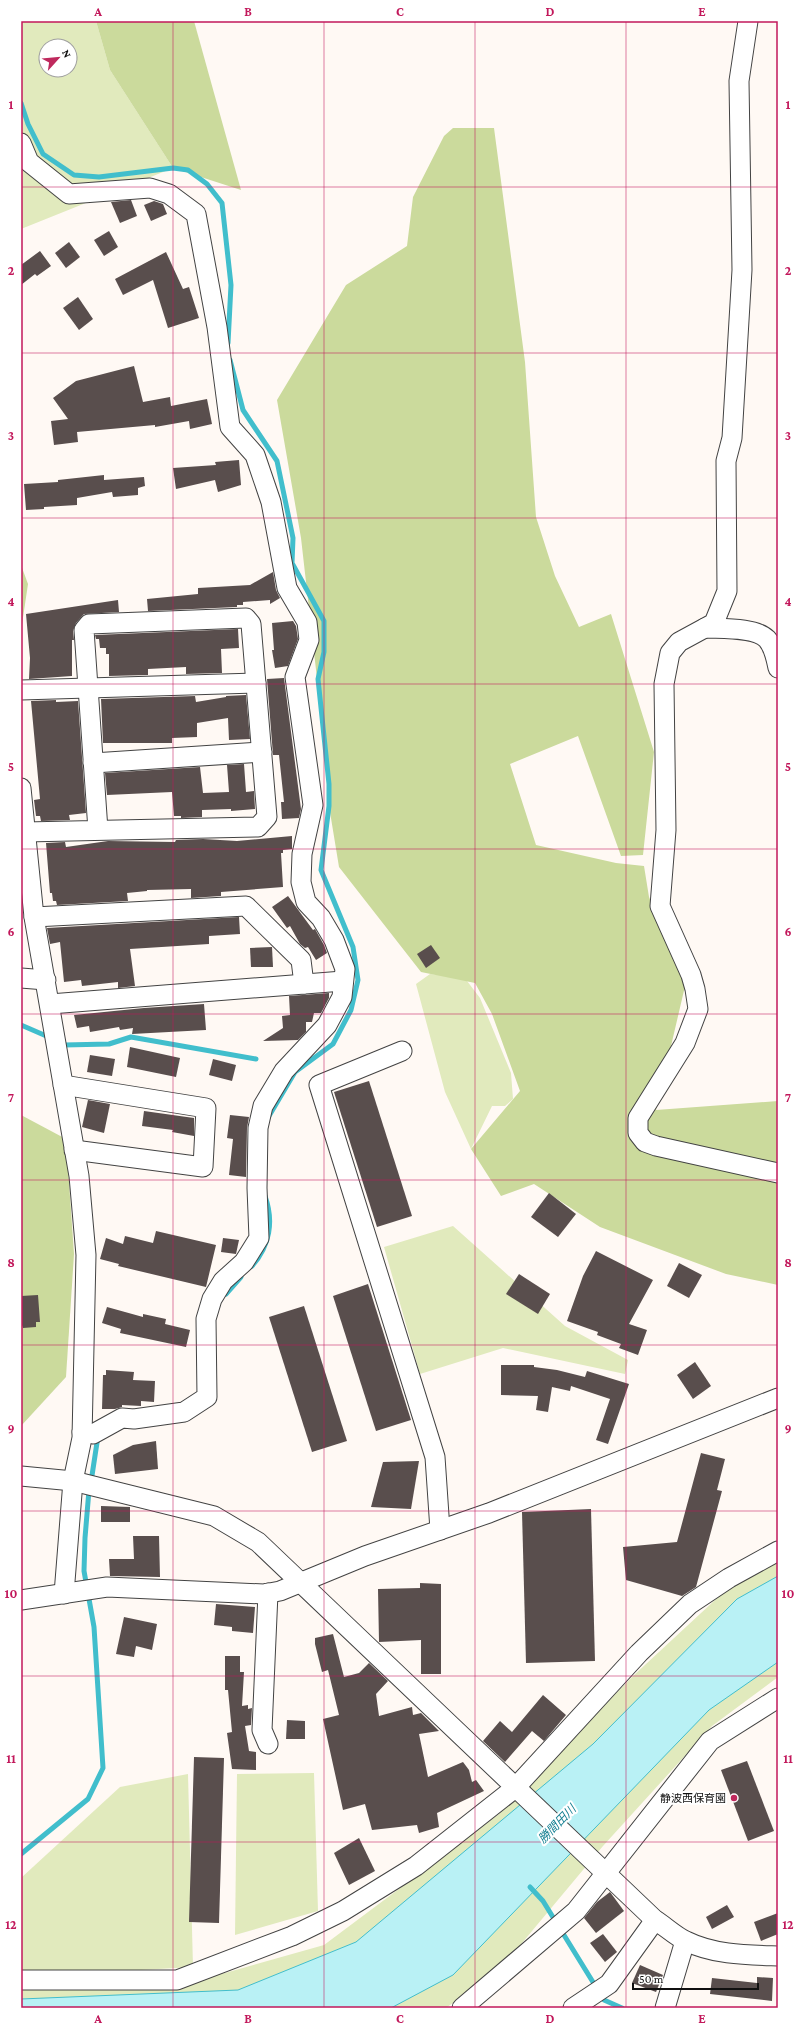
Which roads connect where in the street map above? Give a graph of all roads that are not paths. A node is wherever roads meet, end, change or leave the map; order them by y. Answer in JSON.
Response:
{"nodes":[{"id":1,"x":748,"y":21,"type":"edge"},
{"id":2,"x":21,"y":143,"type":"edge"},
{"id":3,"x":705,"y":628,"type":"junction"},
{"id":4,"x":778,"y":668,"type":"edge"},
{"id":5,"x":256,"y":683,"type":"junction"},
{"id":6,"x":88,"y":688,"type":"junction"},
{"id":7,"x":21,"y":690,"type":"edge"},
{"id":8,"x":262,"y":752,"type":"junction"},
{"id":9,"x":93,"y":763,"type":"junction"},
{"id":10,"x":21,"y":788,"type":"edge"},
{"id":11,"x":98,"y":830,"type":"junction"},
{"id":12,"x":25,"y":832,"type":"junction"},
{"id":13,"x":34,"y":917,"type":"junction"},
{"id":14,"x":21,"y":978,"type":"edge"},
{"id":15,"x":46,"y":980,"type":"junction"},
{"id":16,"x":343,"y":981,"type":"junction"},
{"id":17,"x":304,"y":984,"type":"junction"},
{"id":18,"x":50,"y":1004,"type":"junction"},
{"id":19,"x":402,"y":1051,"type":"dead end"},
{"id":20,"x":63,"y":1085,"type":"junction"},
{"id":21,"x":74,"y":1150,"type":"junction"},
{"id":22,"x":778,"y":1172,"type":"edge"},
{"id":23,"x":778,"y":1398,"type":"edge"},
{"id":24,"x":82,"y":1432,"type":"junction"},
{"id":25,"x":21,"y":1476,"type":"edge"},
{"id":26,"x":76,"y":1482,"type":"junction"},
{"id":27,"x":440,"y":1530,"type":"junction"},
{"id":28,"x":778,"y":1551,"type":"edge"},
{"id":29,"x":300,"y":1582,"type":"junction"},
{"id":30,"x":71,"y":1593,"type":"junction"},
{"id":31,"x":268,"y":1593,"type":"junction"},
{"id":32,"x":21,"y":1600,"type":"edge"},
{"id":33,"x":778,"y":1698,"type":"edge"},
{"id":34,"x":268,"y":1744,"type":"dead end"},
{"id":35,"x":515,"y":1788,"type":"junction"},
{"id":36,"x":607,"y":1874,"type":"junction"},
{"id":37,"x":655,"y":1920,"type":"junction"},
{"id":38,"x":685,"y":1941,"type":"junction"},
{"id":39,"x":778,"y":1956,"type":"edge"},
{"id":40,"x":21,"y":1980,"type":"edge"},
{"id":41,"x":462,"y":2008,"type":"edge"},
{"id":42,"x":573,"y":2008,"type":"edge"},
{"id":43,"x":665,"y":2008,"type":"edge"}],
"edges":[{"from":1,"to":3,"type":"street"},
{"from":2,"to":16,"type":"street"},
{"from":3,"to":4,"type":"street"},
{"from":3,"to":22,"type":"street"},
{"from":5,"to":6,"type":"street"},
{"from":5,"to":6,"type":"street"},
{"from":5,"to":8,"type":"street"},
{"from":6,"to":7,"type":"street"},
{"from":6,"to":9,"type":"street"},
{"from":8,"to":9,"type":"street"},
{"from":8,"to":11,"type":"street"},
{"from":9,"to":11,"type":"street"},
{"from":10,"to":12,"type":"street"},
{"from":11,"to":12,"type":"street"},
{"from":12,"to":13,"type":"street"},
{"from":13,"to":15,"type":"street"},
{"from":13,"to":17,"type":"street"},
{"from":14,"to":15,"type":"street"},
{"from":15,"to":18,"type":"street"},
{"from":16,"to":17,"type":"street"},
{"from":16,"to":24,"type":"street"},
{"from":17,"to":18,"type":"street"},
{"from":18,"to":20,"type":"street"},
{"from":19,"to":27,"type":"street"},
{"from":20,"to":21,"type":"street"},
{"from":20,"to":21,"type":"street"},
{"from":21,"to":24,"type":"street"},
{"from":23,"to":27,"type":"street"},
{"from":24,"to":26,"type":"street"},
{"from":25,"to":26,"type":"street"},
{"from":26,"to":29,"type":"street"},
{"from":26,"to":30,"type":"street"},
{"from":27,"to":29,"type":"street"},
{"from":28,"to":35,"type":"street"},
{"from":29,"to":31,"type":"street"},
{"from":29,"to":35,"type":"street"},
{"from":30,"to":31,"type":"street"},
{"from":30,"to":32,"type":"street"},
{"from":31,"to":34,"type":"street"},
{"from":33,"to":36,"type":"street"},
{"from":35,"to":36,"type":"street"},
{"from":35,"to":40,"type":"street"},
{"from":36,"to":37,"type":"street"},
{"from":36,"to":41,"type":"street"},
{"from":37,"to":38,"type":"street"},
{"from":37,"to":42,"type":"street"},
{"from":38,"to":39,"type":"street"},
{"from":38,"to":43,"type":"street"}]}
